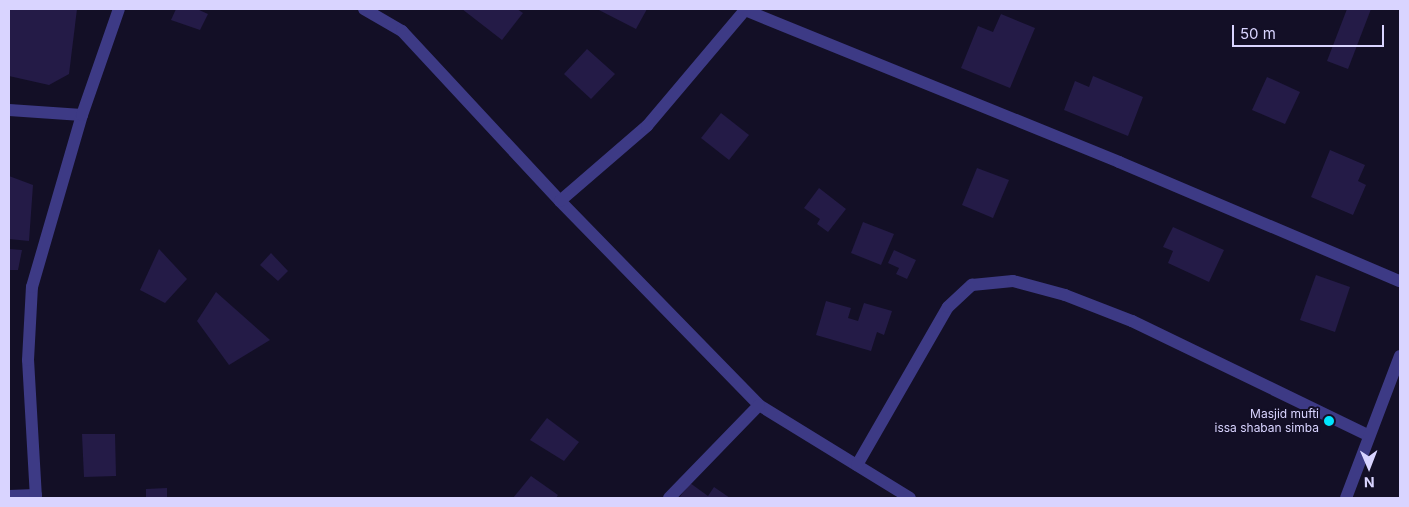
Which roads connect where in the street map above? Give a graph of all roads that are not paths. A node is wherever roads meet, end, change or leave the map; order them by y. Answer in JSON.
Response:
{"nodes":[{"id":1,"x":119,"y":9,"type":"edge"},
{"id":2,"x":364,"y":9,"type":"edge"},
{"id":3,"x":745,"y":9,"type":"edge"},
{"id":4,"x":9,"y":110,"type":"edge"},
{"id":5,"x":82,"y":115,"type":"junction"},
{"id":6,"x":560,"y":201,"type":"junction"},
{"id":7,"x":1400,"y":281,"type":"edge"},
{"id":8,"x":1400,"y":356,"type":"edge"},
{"id":9,"x":759,"y":405,"type":"junction"},
{"id":10,"x":1368,"y":435,"type":"junction"},
{"id":11,"x":857,"y":465,"type":"junction"},
{"id":12,"x":9,"y":496,"type":"edge"},
{"id":13,"x":36,"y":497,"type":"edge"},
{"id":14,"x":669,"y":498,"type":"edge"},
{"id":15,"x":910,"y":498,"type":"edge"},
{"id":16,"x":1346,"y":498,"type":"edge"}],
"edges":[{"from":1,"to":5,"type":"street"},
{"from":2,"to":6,"type":"street"},
{"from":3,"to":6,"type":"street"},
{"from":3,"to":7,"type":"street"},
{"from":4,"to":5,"type":"street"},
{"from":5,"to":13,"type":"street"},
{"from":6,"to":9,"type":"street"},
{"from":8,"to":10,"type":"street"},
{"from":9,"to":11,"type":"street"},
{"from":9,"to":14,"type":"street"},
{"from":10,"to":11,"type":"street"},
{"from":10,"to":16,"type":"street"},
{"from":11,"to":15,"type":"street"},
{"from":12,"to":13,"type":"street"}]}
